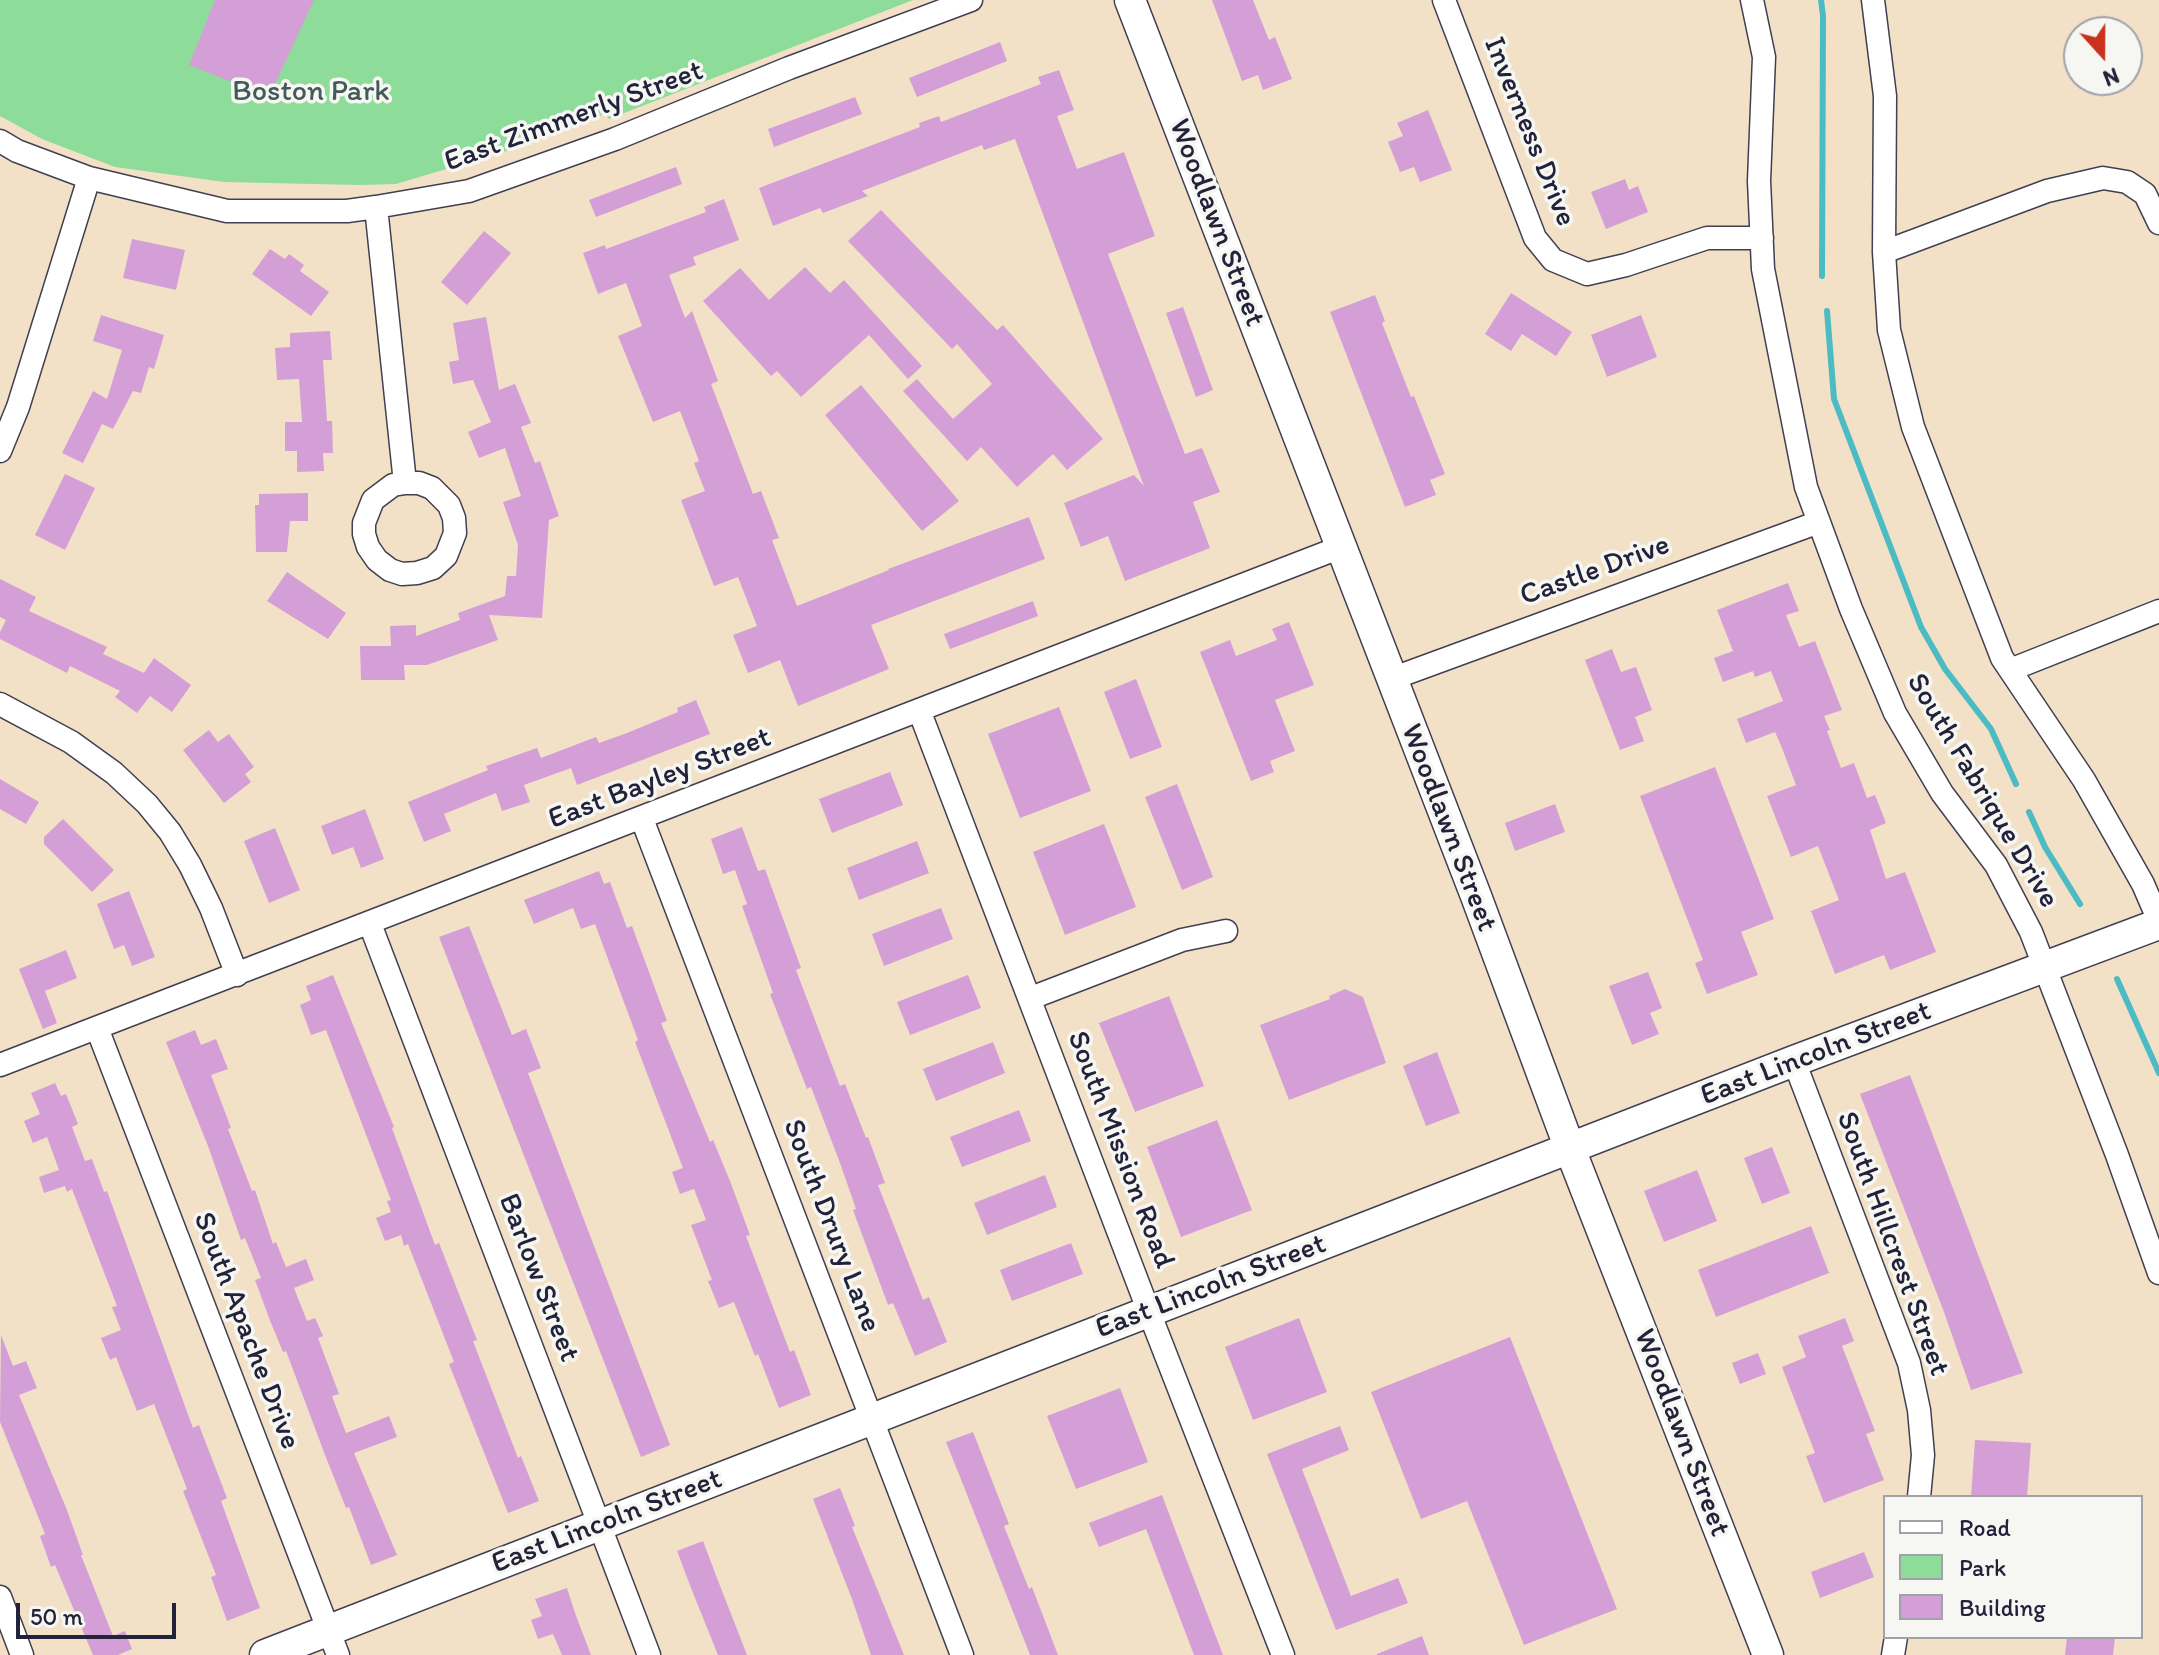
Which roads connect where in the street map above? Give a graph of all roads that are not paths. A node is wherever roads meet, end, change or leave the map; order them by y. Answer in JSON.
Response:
{"nodes":[{"id":1,"x":971,"y":0,"type":"edge"},
{"id":2,"x":1130,"y":0,"type":"edge"},
{"id":3,"x":1444,"y":0,"type":"edge"},
{"id":4,"x":1752,"y":0,"type":"edge"},
{"id":5,"x":1873,"y":0,"type":"edge"},
{"id":6,"x":0,"y":141,"type":"edge"},
{"id":7,"x":89,"y":178,"type":"junction"},
{"id":8,"x":376,"y":207,"type":"junction"},
{"id":9,"x":2159,"y":223,"type":"edge"},
{"id":10,"x":1762,"y":238,"type":"junction"},
{"id":11,"x":1884,"y":252,"type":"junction"},
{"id":12,"x":0,"y":451,"type":"edge"},
{"id":13,"x":405,"y":483,"type":"junction"},
{"id":14,"x":1819,"y":522,"type":"junction"},
{"id":15,"x":1341,"y":547,"type":"junction"},
{"id":16,"x":2159,"y":611,"type":"edge"},
{"id":17,"x":2010,"y":670,"type":"junction"},
{"id":18,"x":1391,"y":679,"type":"junction"},
{"id":19,"x":0,"y":704,"type":"edge"},
{"id":20,"x":919,"y":710,"type":"junction"},
{"id":21,"x":642,"y":819,"type":"junction"},
{"id":22,"x":2159,"y":922,"type":"edge"},
{"id":23,"x":370,"y":924,"type":"junction"},
{"id":24,"x":1226,"y":931,"type":"dead end"},
{"id":25,"x":2044,"y":967,"type":"junction"},
{"id":26,"x":237,"y":975,"type":"junction"},
{"id":27,"x":1031,"y":998,"type":"junction"},
{"id":28,"x":97,"y":1028,"type":"junction"},
{"id":29,"x":1794,"y":1061,"type":"junction"},
{"id":30,"x":0,"y":1065,"type":"edge"},
{"id":31,"x":1570,"y":1149,"type":"junction"},
{"id":32,"x":2159,"y":1273,"type":"edge"},
{"id":33,"x":1149,"y":1312,"type":"junction"},
{"id":34,"x":871,"y":1419,"type":"junction"},
{"id":35,"x":1919,"y":1495,"type":"edge"},
{"id":36,"x":601,"y":1525,"type":"junction"},
{"id":37,"x":0,"y":1597,"type":"edge"},
{"id":38,"x":334,"y":1643,"type":"edge"},
{"id":39,"x":22,"y":1655,"type":"edge"},
{"id":40,"x":265,"y":1655,"type":"edge"},
{"id":41,"x":649,"y":1655,"type":"edge"},
{"id":42,"x":962,"y":1655,"type":"edge"},
{"id":43,"x":1283,"y":1655,"type":"edge"},
{"id":44,"x":1768,"y":1655,"type":"edge"}],
"edges":[{"from":1,"to":8,"type":"street","name":"East Zimmerly Street"},
{"from":2,"to":15,"type":"street","name":"Woodlawn Street"},
{"from":3,"to":10,"type":"street","name":"Inverness Drive"},
{"from":4,"to":10,"type":"street","name":"South Fabrique Drive"},
{"from":5,"to":11,"type":"street"},
{"from":6,"to":7,"type":"street"},
{"from":7,"to":8,"type":"street","name":"East Zimmerly Street"},
{"from":7,"to":12,"type":"street"},
{"from":8,"to":13,"type":"street"},
{"from":9,"to":11,"type":"street"},
{"from":10,"to":14,"type":"street","name":"South Fabrique Drive"},
{"from":11,"to":17,"type":"street"},
{"from":13,"to":13,"type":"street"},
{"from":14,"to":18,"type":"street","name":"Castle Drive"},
{"from":14,"to":25,"type":"street","name":"South Fabrique Drive"},
{"from":15,"to":18,"type":"street","name":"Woodlawn Street"},
{"from":15,"to":20,"type":"street","name":"East Bayley Street"},
{"from":16,"to":17,"type":"street"},
{"from":17,"to":22,"type":"street"},
{"from":18,"to":31,"type":"street","name":"Woodlawn Street"},
{"from":19,"to":26,"type":"street"},
{"from":20,"to":21,"type":"street","name":"East Bayley Street"},
{"from":20,"to":27,"type":"street","name":"South Mission Road"},
{"from":21,"to":23,"type":"street","name":"East Bayley Street"},
{"from":21,"to":34,"type":"street","name":"South Drury Lane"},
{"from":22,"to":25,"type":"street","name":"East Lincoln Street"},
{"from":23,"to":26,"type":"street","name":"East Bayley Street"},
{"from":23,"to":36,"type":"street","name":"Barlow Street"},
{"from":24,"to":27,"type":"street"},
{"from":25,"to":29,"type":"street","name":"East Lincoln Street"},
{"from":25,"to":32,"type":"street","name":"South Fabrique Drive"},
{"from":26,"to":28,"type":"street","name":"East Bayley Street"},
{"from":27,"to":33,"type":"street","name":"South Mission Road"},
{"from":28,"to":30,"type":"street","name":"East Bayley Street"},
{"from":28,"to":38,"type":"street","name":"South Apache Drive"},
{"from":29,"to":31,"type":"street","name":"East Lincoln Street"},
{"from":29,"to":35,"type":"street","name":"South Hillcrest Street"},
{"from":31,"to":33,"type":"street","name":"East Lincoln Street"},
{"from":31,"to":44,"type":"street","name":"Woodlawn Street"},
{"from":33,"to":34,"type":"street","name":"East Lincoln Street"},
{"from":33,"to":43,"type":"street","name":"South Mission Road"},
{"from":34,"to":36,"type":"street","name":"East Lincoln Street"},
{"from":34,"to":42,"type":"street","name":"South Drury Lane"},
{"from":36,"to":38,"type":"street","name":"East Lincoln Street"},
{"from":36,"to":41,"type":"street","name":"Barlow Street"},
{"from":37,"to":39,"type":"street"},
{"from":38,"to":40,"type":"street","name":"East Lincoln Street"}]}
